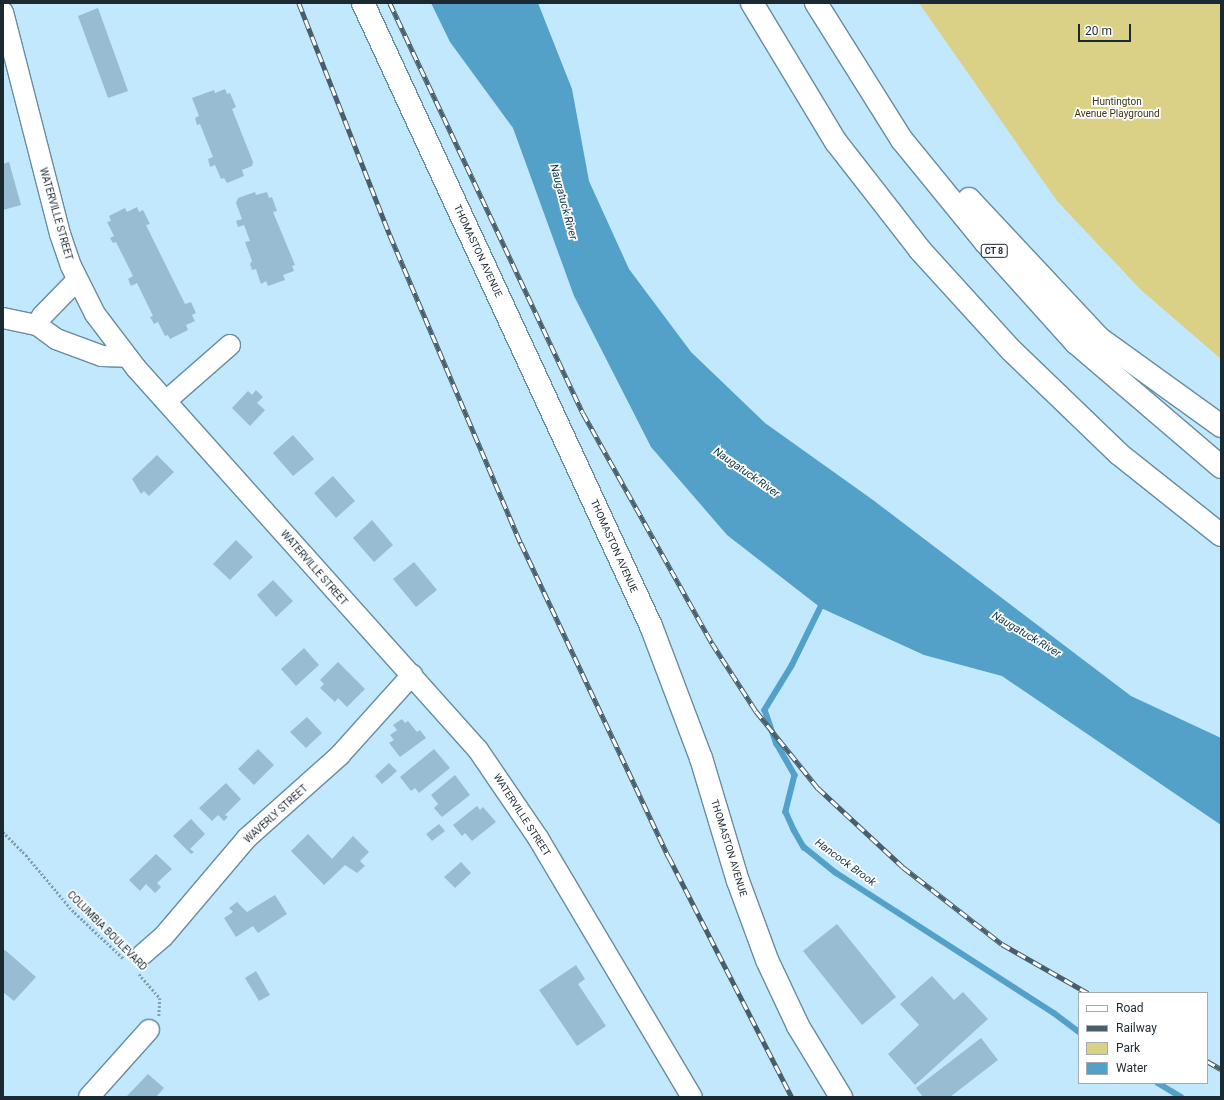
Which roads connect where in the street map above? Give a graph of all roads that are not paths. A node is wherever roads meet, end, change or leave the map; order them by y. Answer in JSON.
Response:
{"nodes":[{"id":1,"x":363,"y":3,"type":"edge"},
{"id":2,"x":752,"y":3,"type":"edge"},
{"id":3,"x":816,"y":3,"type":"edge"},
{"id":4,"x":3,"y":12,"type":"edge"},
{"id":5,"x":10,"y":64,"type":"edge"},
{"id":6,"x":78,"y":280,"type":"junction"},
{"id":7,"x":3,"y":318,"type":"edge"},
{"id":8,"x":37,"y":325,"type":"junction"},
{"id":9,"x":230,"y":345,"type":"dead end"},
{"id":10,"x":127,"y":357,"type":"junction"},
{"id":11,"x":166,"y":401,"type":"junction"},
{"id":12,"x":1221,"y":426,"type":"edge"},
{"id":13,"x":1221,"y":467,"type":"edge"},
{"id":14,"x":1221,"y":535,"type":"edge"},
{"id":15,"x":412,"y":675,"type":"junction"},
{"id":16,"x":136,"y":963,"type":"road end"},
{"id":17,"x":149,"y":1030,"type":"road end"},
{"id":18,"x":89,"y":1097,"type":"edge"},
{"id":19,"x":692,"y":1097,"type":"edge"},
{"id":20,"x":841,"y":1097,"type":"edge"}],
"edges":[{"from":1,"to":20,"type":"main road","name":"THOMASTON AVENUE"},
{"from":2,"to":14,"type":"main road"},
{"from":3,"to":12,"type":"main road"},
{"from":3,"to":13,"type":"main road","number":"CT 8"},
{"from":4,"to":5,"type":"street","name":"WATERVILLE STREET"},
{"from":5,"to":6,"type":"street","name":"WATERVILLE STREET"},
{"from":6,"to":8,"type":"street"},
{"from":6,"to":10,"type":"street","name":"WATERVILLE STREET"},
{"from":7,"to":8,"type":"street"},
{"from":8,"to":10,"type":"street"},
{"from":9,"to":11,"type":"street"},
{"from":10,"to":11,"type":"street","name":"WATERVILLE STREET"},
{"from":11,"to":15,"type":"street","name":"WATERVILLE STREET"},
{"from":15,"to":16,"type":"street","name":"WAVERLY STREET"},
{"from":15,"to":19,"type":"street","name":"WATERVILLE STREET"},
{"from":17,"to":18,"type":"street"}]}
